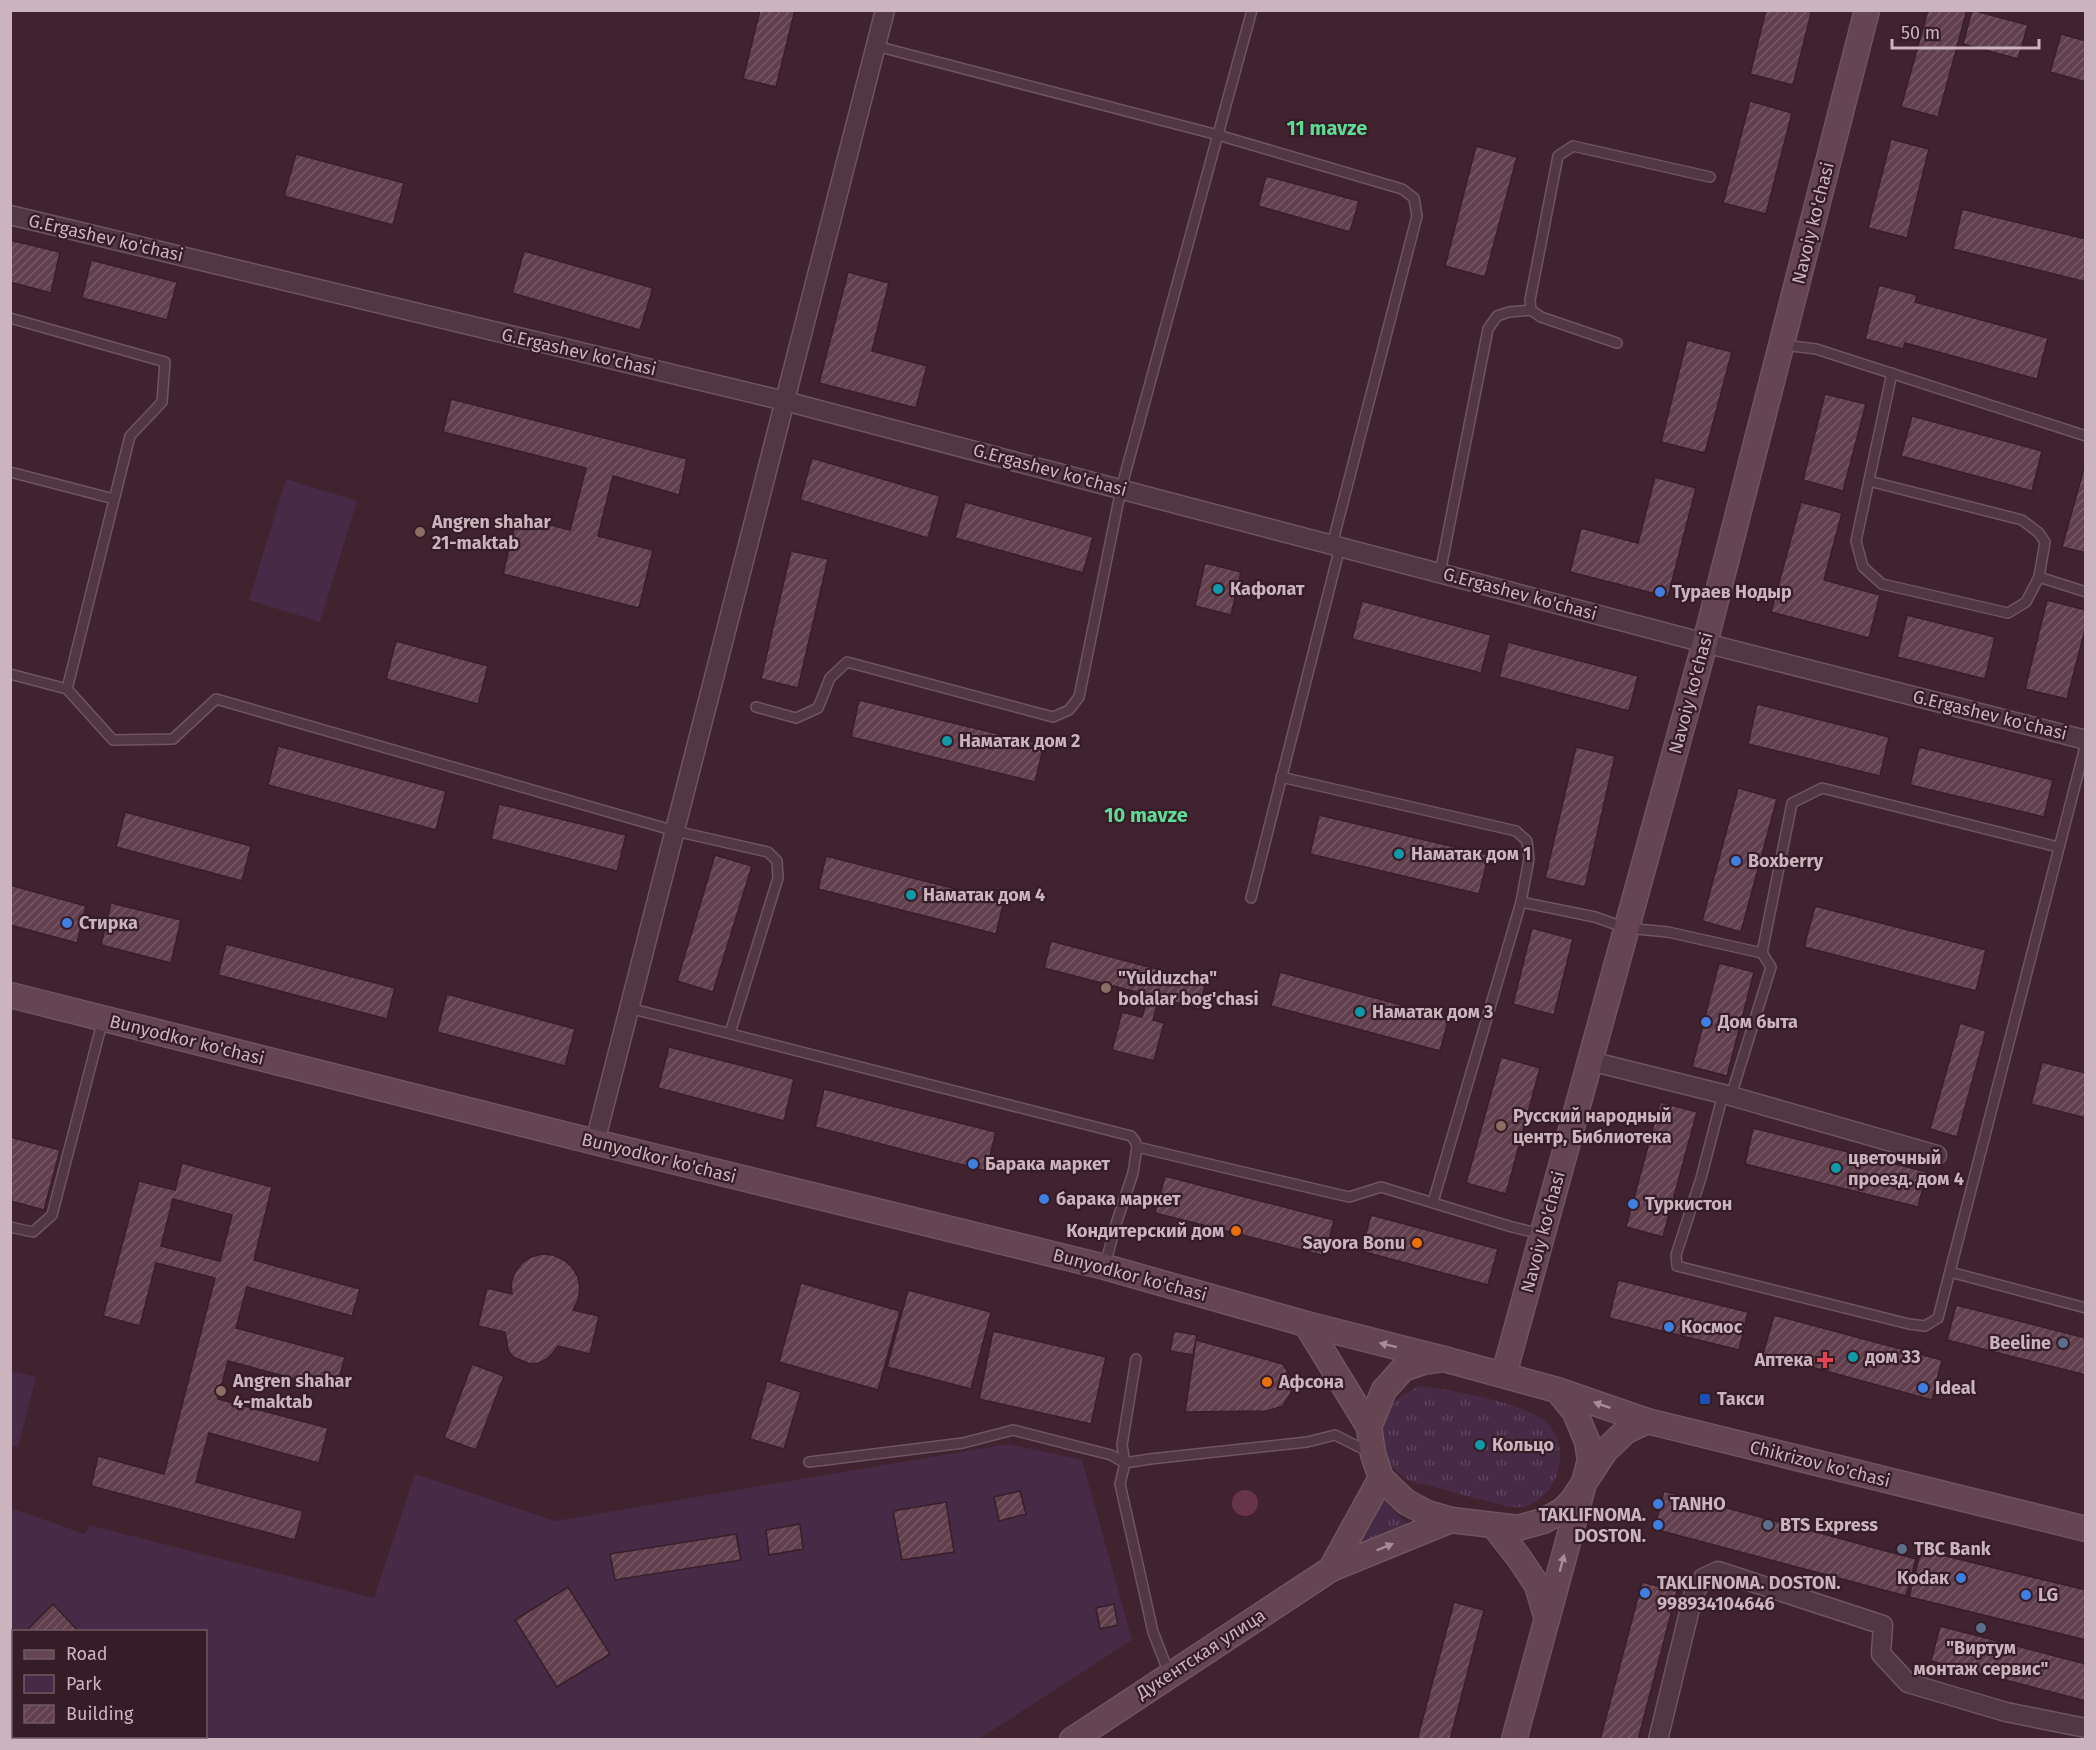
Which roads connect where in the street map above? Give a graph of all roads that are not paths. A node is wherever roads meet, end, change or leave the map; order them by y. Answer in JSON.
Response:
{"nodes":[{"id":1,"x":885,"y":10,"type":"edge"},
{"id":2,"x":1252,"y":10,"type":"edge"},
{"id":3,"x":1867,"y":10,"type":"edge"},
{"id":4,"x":876,"y":46,"type":"junction"},
{"id":5,"x":1218,"y":135,"type":"junction"},
{"id":6,"x":1710,"y":177,"type":"dead end"},
{"id":7,"x":10,"y":215,"type":"edge"},
{"id":8,"x":1531,"y":310,"type":"junction"},
{"id":9,"x":10,"y":318,"type":"edge"},
{"id":10,"x":1617,"y":343,"type":"dead end"},
{"id":11,"x":1781,"y":344,"type":"junction"},
{"id":12,"x":1892,"y":374,"type":"junction"},
{"id":13,"x":785,"y":401,"type":"junction"},
{"id":14,"x":2085,"y":436,"type":"edge"},
{"id":15,"x":10,"y":472,"type":"edge"},
{"id":16,"x":1869,"y":481,"type":"junction"},
{"id":17,"x":1121,"y":489,"type":"junction"},
{"id":18,"x":114,"y":499,"type":"junction"},
{"id":19,"x":1336,"y":546,"type":"junction"},
{"id":20,"x":1440,"y":573,"type":"junction"},
{"id":21,"x":2039,"y":577,"type":"junction"},
{"id":22,"x":2085,"y":592,"type":"edge"},
{"id":23,"x":1705,"y":643,"type":"junction"},
{"id":24,"x":10,"y":674,"type":"edge"},
{"id":25,"x":68,"y":689,"type":"junction"},
{"id":26,"x":756,"y":707,"type":"dead end"},
{"id":27,"x":2085,"y":741,"type":"edge"},
{"id":28,"x":1281,"y":777,"type":"junction"},
{"id":29,"x":675,"y":831,"type":"junction"},
{"id":30,"x":2058,"y":848,"type":"junction"},
{"id":31,"x":1251,"y":898,"type":"dead end"},
{"id":32,"x":1521,"y":902,"type":"junction"},
{"id":33,"x":1626,"y":928,"type":"junction"},
{"id":34,"x":1762,"y":953,"type":"junction"},
{"id":35,"x":10,"y":995,"type":"edge"},
{"id":36,"x":629,"y":1008,"type":"junction"},
{"id":37,"x":103,"y":1018,"type":"junction"},
{"id":38,"x":730,"y":1033,"type":"junction"},
{"id":39,"x":1590,"y":1061,"type":"junction"},
{"id":40,"x":1727,"y":1095,"type":"junction"},
{"id":41,"x":595,"y":1142,"type":"junction"},
{"id":42,"x":1137,"y":1147,"type":"junction"},
{"id":43,"x":1937,"y":1155,"type":"dead end"},
{"id":44,"x":1433,"y":1202,"type":"junction"},
{"id":45,"x":10,"y":1227,"type":"edge"},
{"id":46,"x":1542,"y":1234,"type":"junction"},
{"id":47,"x":1105,"y":1267,"type":"junction"},
{"id":48,"x":1950,"y":1272,"type":"junction"},
{"id":49,"x":2085,"y":1308,"type":"edge"},
{"id":50,"x":1306,"y":1324,"type":"junction"},
{"id":51,"x":1136,"y":1359,"type":"dead end"},
{"id":52,"x":1444,"y":1359,"type":"junction"},
{"id":53,"x":1504,"y":1374,"type":"junction"},
{"id":54,"x":1557,"y":1390,"type":"junction"},
{"id":55,"x":1647,"y":1421,"type":"junction"},
{"id":56,"x":1369,"y":1427,"type":"junction"},
{"id":57,"x":1372,"y":1454,"type":"junction"},
{"id":58,"x":809,"y":1462,"type":"dead end"},
{"id":59,"x":1125,"y":1463,"type":"junction"},
{"id":60,"x":1381,"y":1478,"type":"junction"},
{"id":61,"x":1584,"y":1483,"type":"junction"},
{"id":62,"x":1451,"y":1520,"type":"junction"},
{"id":63,"x":1494,"y":1526,"type":"junction"},
{"id":64,"x":2085,"y":1529,"type":"edge"},
{"id":65,"x":1331,"y":1569,"type":"junction"},
{"id":66,"x":1547,"y":1619,"type":"junction"},
{"id":67,"x":1170,"y":1675,"type":"junction"},
{"id":68,"x":2085,"y":1728,"type":"edge"},
{"id":69,"x":1072,"y":1740,"type":"edge"},
{"id":70,"x":1514,"y":1740,"type":"edge"},
{"id":71,"x":1659,"y":1740,"type":"edge"}],
"edges":[{"from":1,"to":4,"type":"street"},
{"from":2,"to":5,"type":"lane"},
{"from":3,"to":11,"type":"main road","name":"Navoiy ko'chasi"},
{"from":4,"to":5,"type":"lane"},
{"from":4,"to":13,"type":"street"},
{"from":5,"to":17,"type":"lane"},
{"from":5,"to":19,"type":"lane"},
{"from":6,"to":8,"type":"lane"},
{"from":7,"to":13,"type":"street","name":"G.Ergashev ko'chasi"},
{"from":8,"to":10,"type":"lane"},
{"from":8,"to":20,"type":"lane"},
{"from":9,"to":18,"type":"lane"},
{"from":11,"to":12,"type":"lane"},
{"from":11,"to":23,"type":"main road","name":"Navoiy ko'chasi"},
{"from":12,"to":14,"type":"lane"},
{"from":12,"to":16,"type":"lane"},
{"from":13,"to":17,"type":"street","name":"G.Ergashev ko'chasi"},
{"from":13,"to":29,"type":"street"},
{"from":15,"to":18,"type":"lane"},
{"from":16,"to":21,"type":"lane"},
{"from":16,"to":21,"type":"lane"},
{"from":17,"to":19,"type":"street","name":"G.Ergashev ko'chasi"},
{"from":17,"to":26,"type":"lane"},
{"from":18,"to":25,"type":"lane"},
{"from":19,"to":20,"type":"street","name":"G.Ergashev ko'chasi"},
{"from":19,"to":28,"type":"lane"},
{"from":20,"to":23,"type":"street","name":"G.Ergashev ko'chasi"},
{"from":21,"to":22,"type":"lane"},
{"from":23,"to":27,"type":"street","name":"G.Ergashev ko'chasi"},
{"from":23,"to":33,"type":"main road","name":"Navoiy ko'chasi"},
{"from":24,"to":25,"type":"lane"},
{"from":25,"to":29,"type":"lane"},
{"from":27,"to":30,"type":"lane"},
{"from":28,"to":31,"type":"lane"},
{"from":28,"to":32,"type":"lane"},
{"from":29,"to":36,"type":"street"},
{"from":29,"to":38,"type":"lane"},
{"from":30,"to":34,"type":"lane"},
{"from":30,"to":48,"type":"lane"},
{"from":32,"to":33,"type":"lane"},
{"from":32,"to":44,"type":"lane"},
{"from":33,"to":34,"type":"lane"},
{"from":33,"to":39,"type":"main road","name":"Navoiy ko'chasi"},
{"from":34,"to":40,"type":"lane"},
{"from":35,"to":37,"type":"main road","name":"Bunyodkor ko'chasi"},
{"from":36,"to":38,"type":"lane"},
{"from":36,"to":41,"type":"street"},
{"from":37,"to":41,"type":"main road","name":"Bunyodkor ko'chasi"},
{"from":37,"to":45,"type":"lane"},
{"from":38,"to":42,"type":"lane"},
{"from":39,"to":40,"type":"street"},
{"from":39,"to":46,"type":"main road","name":"Navoiy ko'chasi"},
{"from":40,"to":43,"type":"street"},
{"from":40,"to":48,"type":"lane"},
{"from":41,"to":47,"type":"main road","name":"Bunyodkor ko'chasi"},
{"from":42,"to":44,"type":"lane"},
{"from":42,"to":47,"type":"lane"},
{"from":44,"to":46,"type":"lane"},
{"from":46,"to":53,"type":"main road","name":"Navoiy ko'chasi"},
{"from":47,"to":50,"type":"main road","name":"Bunyodkor ko'chasi"},
{"from":48,"to":49,"type":"lane"},
{"from":52,"to":50,"type":"main road","one_way":true},
{"from":50,"to":56,"type":"main road"},
{"from":51,"to":59,"type":"lane"},
{"from":52,"to":53,"type":"main road"},
{"from":52,"to":56,"type":"main road"},
{"from":53,"to":54,"type":"main road"},
{"from":55,"to":54,"type":"main road","name":"Chikrizov ko'chasi","one_way":true},
{"from":54,"to":61,"type":"main road"},
{"from":55,"to":61,"type":"main road"},
{"from":55,"to":64,"type":"main road","name":"Chikrizov ko'chasi"},
{"from":56,"to":57,"type":"main road"},
{"from":57,"to":59,"type":"lane"},
{"from":57,"to":60,"type":"main road"},
{"from":58,"to":59,"type":"lane"},
{"from":59,"to":67,"type":"lane"},
{"from":60,"to":62,"type":"main road"},
{"from":60,"to":65,"type":"main road"},
{"from":61,"to":63,"type":"main road"},
{"from":66,"to":61,"type":"main road","one_way":true},
{"from":62,"to":63,"type":"main road"},
{"from":65,"to":62,"type":"main road","name":"Дукентская улица","one_way":true},
{"from":63,"to":66,"type":"main road"},
{"from":65,"to":67,"type":"main road","name":"Дукентская улица"},
{"from":66,"to":70,"type":"main road"},
{"from":67,"to":69,"type":"main road","name":"Дукентская улица"},
{"from":68,"to":71,"type":"street"}]}
